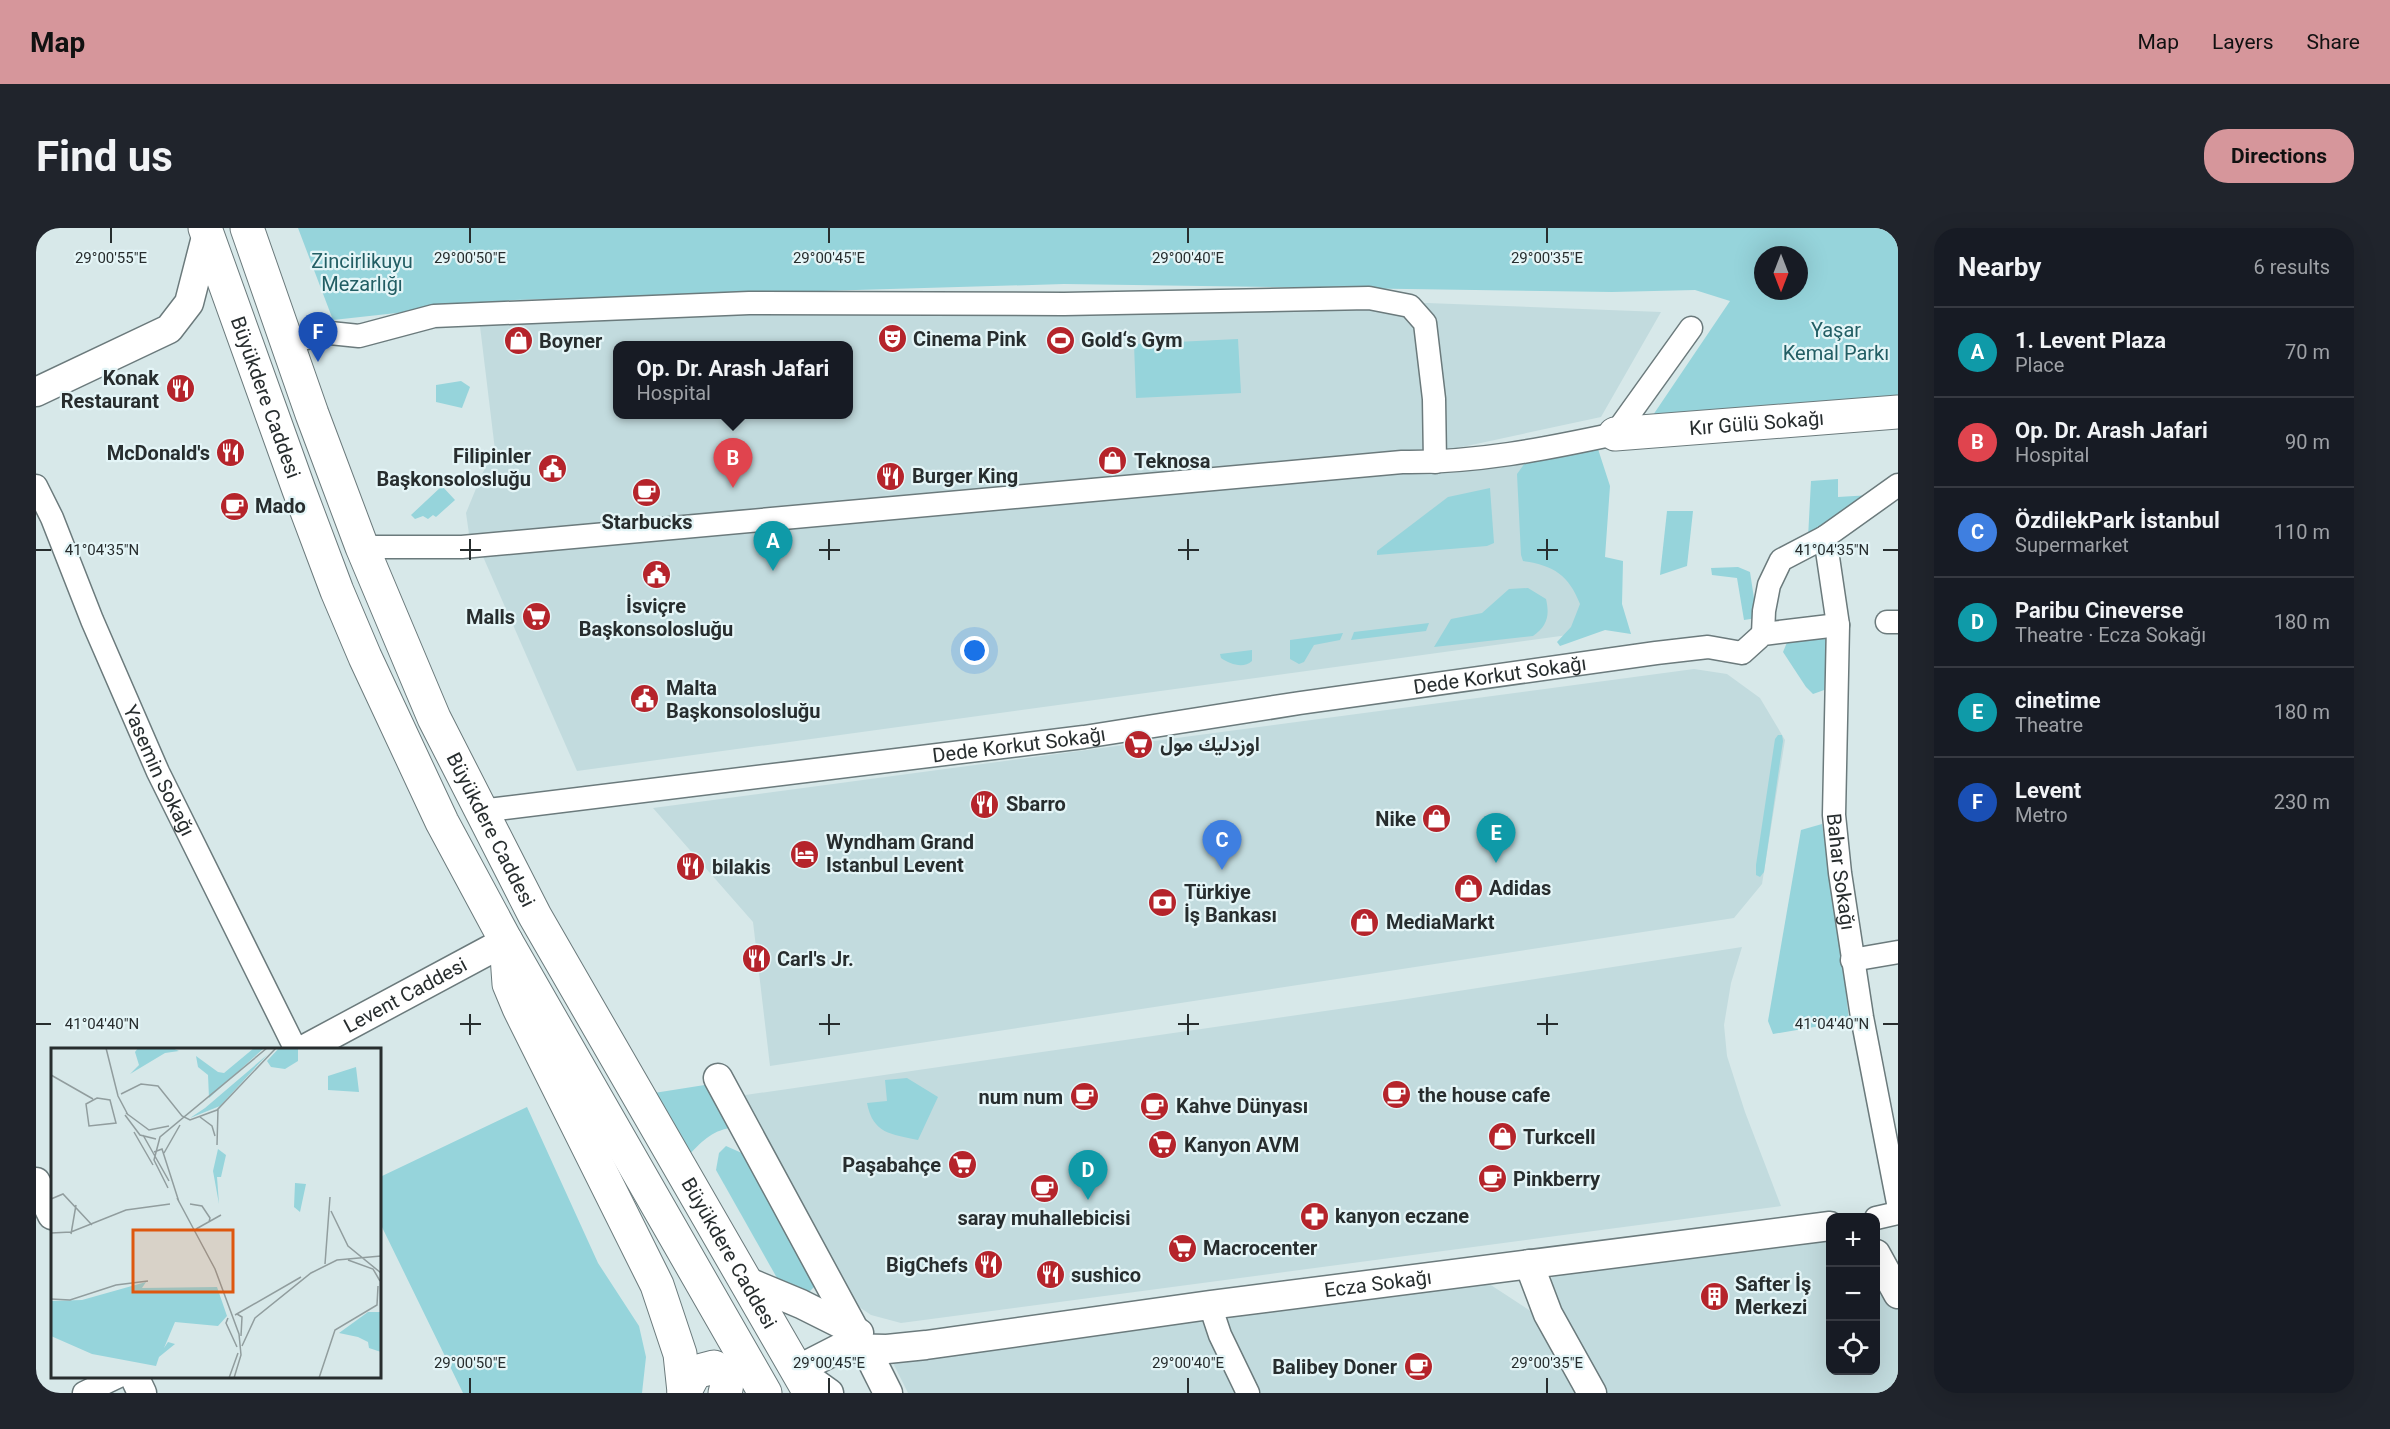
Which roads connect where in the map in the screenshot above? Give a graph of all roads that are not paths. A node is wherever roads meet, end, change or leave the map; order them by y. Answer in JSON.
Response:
{"nodes":[{"id":1,"x":247,"y":228,"type":"edge"},
{"id":2,"x":206,"y":230,"type":"edge"},
{"id":3,"x":1691,"y":328,"type":"dead end"},
{"id":4,"x":287,"y":342,"type":"junction"},
{"id":5,"x":36,"y":392,"type":"edge"},
{"id":6,"x":1898,"y":411,"type":"edge"},
{"id":7,"x":1616,"y":434,"type":"junction"},
{"id":8,"x":1435,"y":462,"type":"junction"},
{"id":9,"x":1898,"y":485,"type":"edge"},
{"id":10,"x":36,"y":486,"type":"edge"},
{"id":11,"x":1825,"y":537,"type":"junction"},
{"id":12,"x":362,"y":548,"type":"junction"},
{"id":13,"x":1838,"y":625,"type":"junction"},
{"id":14,"x":1763,"y":634,"type":"junction"},
{"id":15,"x":480,"y":811,"type":"junction"},
{"id":16,"x":506,"y":941,"type":"junction"},
{"id":17,"x":1898,"y":952,"type":"edge"},
{"id":18,"x":1852,"y":960,"type":"junction"},
{"id":19,"x":295,"y":1048,"type":"edge"},
{"id":20,"x":307,"y":1048,"type":"edge"},
{"id":21,"x":718,"y":1078,"type":"dead end"},
{"id":22,"x":1898,"y":1203,"type":"edge"},
{"id":23,"x":1898,"y":1213,"type":"edge"},
{"id":24,"x":1880,"y":1217,"type":"edge"},
{"id":25,"x":1826,"y":1227,"type":"edge"},
{"id":26,"x":1880,"y":1263,"type":"edge"},
{"id":27,"x":1529,"y":1264,"type":"junction"},
{"id":28,"x":746,"y":1281,"type":"junction"},
{"id":29,"x":1898,"y":1294,"type":"edge"},
{"id":30,"x":1210,"y":1305,"type":"junction"},
{"id":31,"x":860,"y":1340,"type":"junction"},
{"id":32,"x":798,"y":1385,"type":"edge"},
{"id":33,"x":136,"y":1386,"type":"edge"},
{"id":34,"x":684,"y":1392,"type":"edge"},
{"id":35,"x":84,"y":1393,"type":"edge"},
{"id":36,"x":725,"y":1393,"type":"edge"},
{"id":37,"x":765,"y":1393,"type":"edge"},
{"id":38,"x":829,"y":1393,"type":"edge"},
{"id":39,"x":888,"y":1393,"type":"edge"},
{"id":40,"x":1248,"y":1393,"type":"edge"},
{"id":41,"x":1592,"y":1393,"type":"edge"}],
"edges":[{"from":1,"to":4,"type":"main road","name":"Büyükdere Caddesi"},
{"from":2,"to":5,"type":"street"},
{"from":2,"to":16,"type":"main road","name":"Büyükdere Caddesi"},
{"from":3,"to":7,"type":"street"},
{"from":4,"to":8,"type":"street"},
{"from":4,"to":12,"type":"main road","name":"Büyükdere Caddesi"},
{"from":6,"to":7,"type":"main road","name":"Kır Gülü Sokağı"},
{"from":7,"to":8,"type":"street"},
{"from":8,"to":12,"type":"street"},
{"from":9,"to":11,"type":"street"},
{"from":10,"to":19,"type":"street","name":"Yasemin Sokağı"},
{"from":11,"to":13,"type":"street","name":"Bahar Sokağı"},
{"from":11,"to":14,"type":"street"},
{"from":12,"to":15,"type":"main road","name":"Büyükdere Caddesi"},
{"from":13,"to":14,"type":"street"},
{"from":13,"to":18,"type":"street","name":"Bahar Sokağı"},
{"from":14,"to":15,"type":"street","name":"Dede Korkut Sokağı"},
{"from":15,"to":28,"type":"main road","name":"Büyükdere Caddesi"},
{"from":16,"to":20,"type":"street","name":"Levent Caddesi"},
{"from":16,"to":34,"type":"main road"},
{"from":16,"to":37,"type":"main road","name":"Büyükdere Caddesi"},
{"from":17,"to":18,"type":"street"},
{"from":18,"to":22,"type":"street","name":"Bahar Sokağı"},
{"from":21,"to":31,"type":"street"},
{"from":23,"to":24,"type":"street"},
{"from":25,"to":27,"type":"street","name":"Ecza Sokağı"},
{"from":26,"to":29,"type":"street"},
{"from":27,"to":30,"type":"street","name":"Ecza Sokağı"},
{"from":27,"to":41,"type":"street"},
{"from":28,"to":31,"type":"street"},
{"from":28,"to":32,"type":"main road","name":"Büyükdere Caddesi"},
{"from":30,"to":31,"type":"street","name":"Ecza Sokağı"},
{"from":30,"to":40,"type":"street"},
{"from":31,"to":32,"type":"street","name":"Ecza Sokağı"},
{"from":31,"to":39,"type":"street"},
{"from":32,"to":38,"type":"street"},
{"from":33,"to":35,"type":"street"},
{"from":34,"to":36,"type":"main road"}]}
